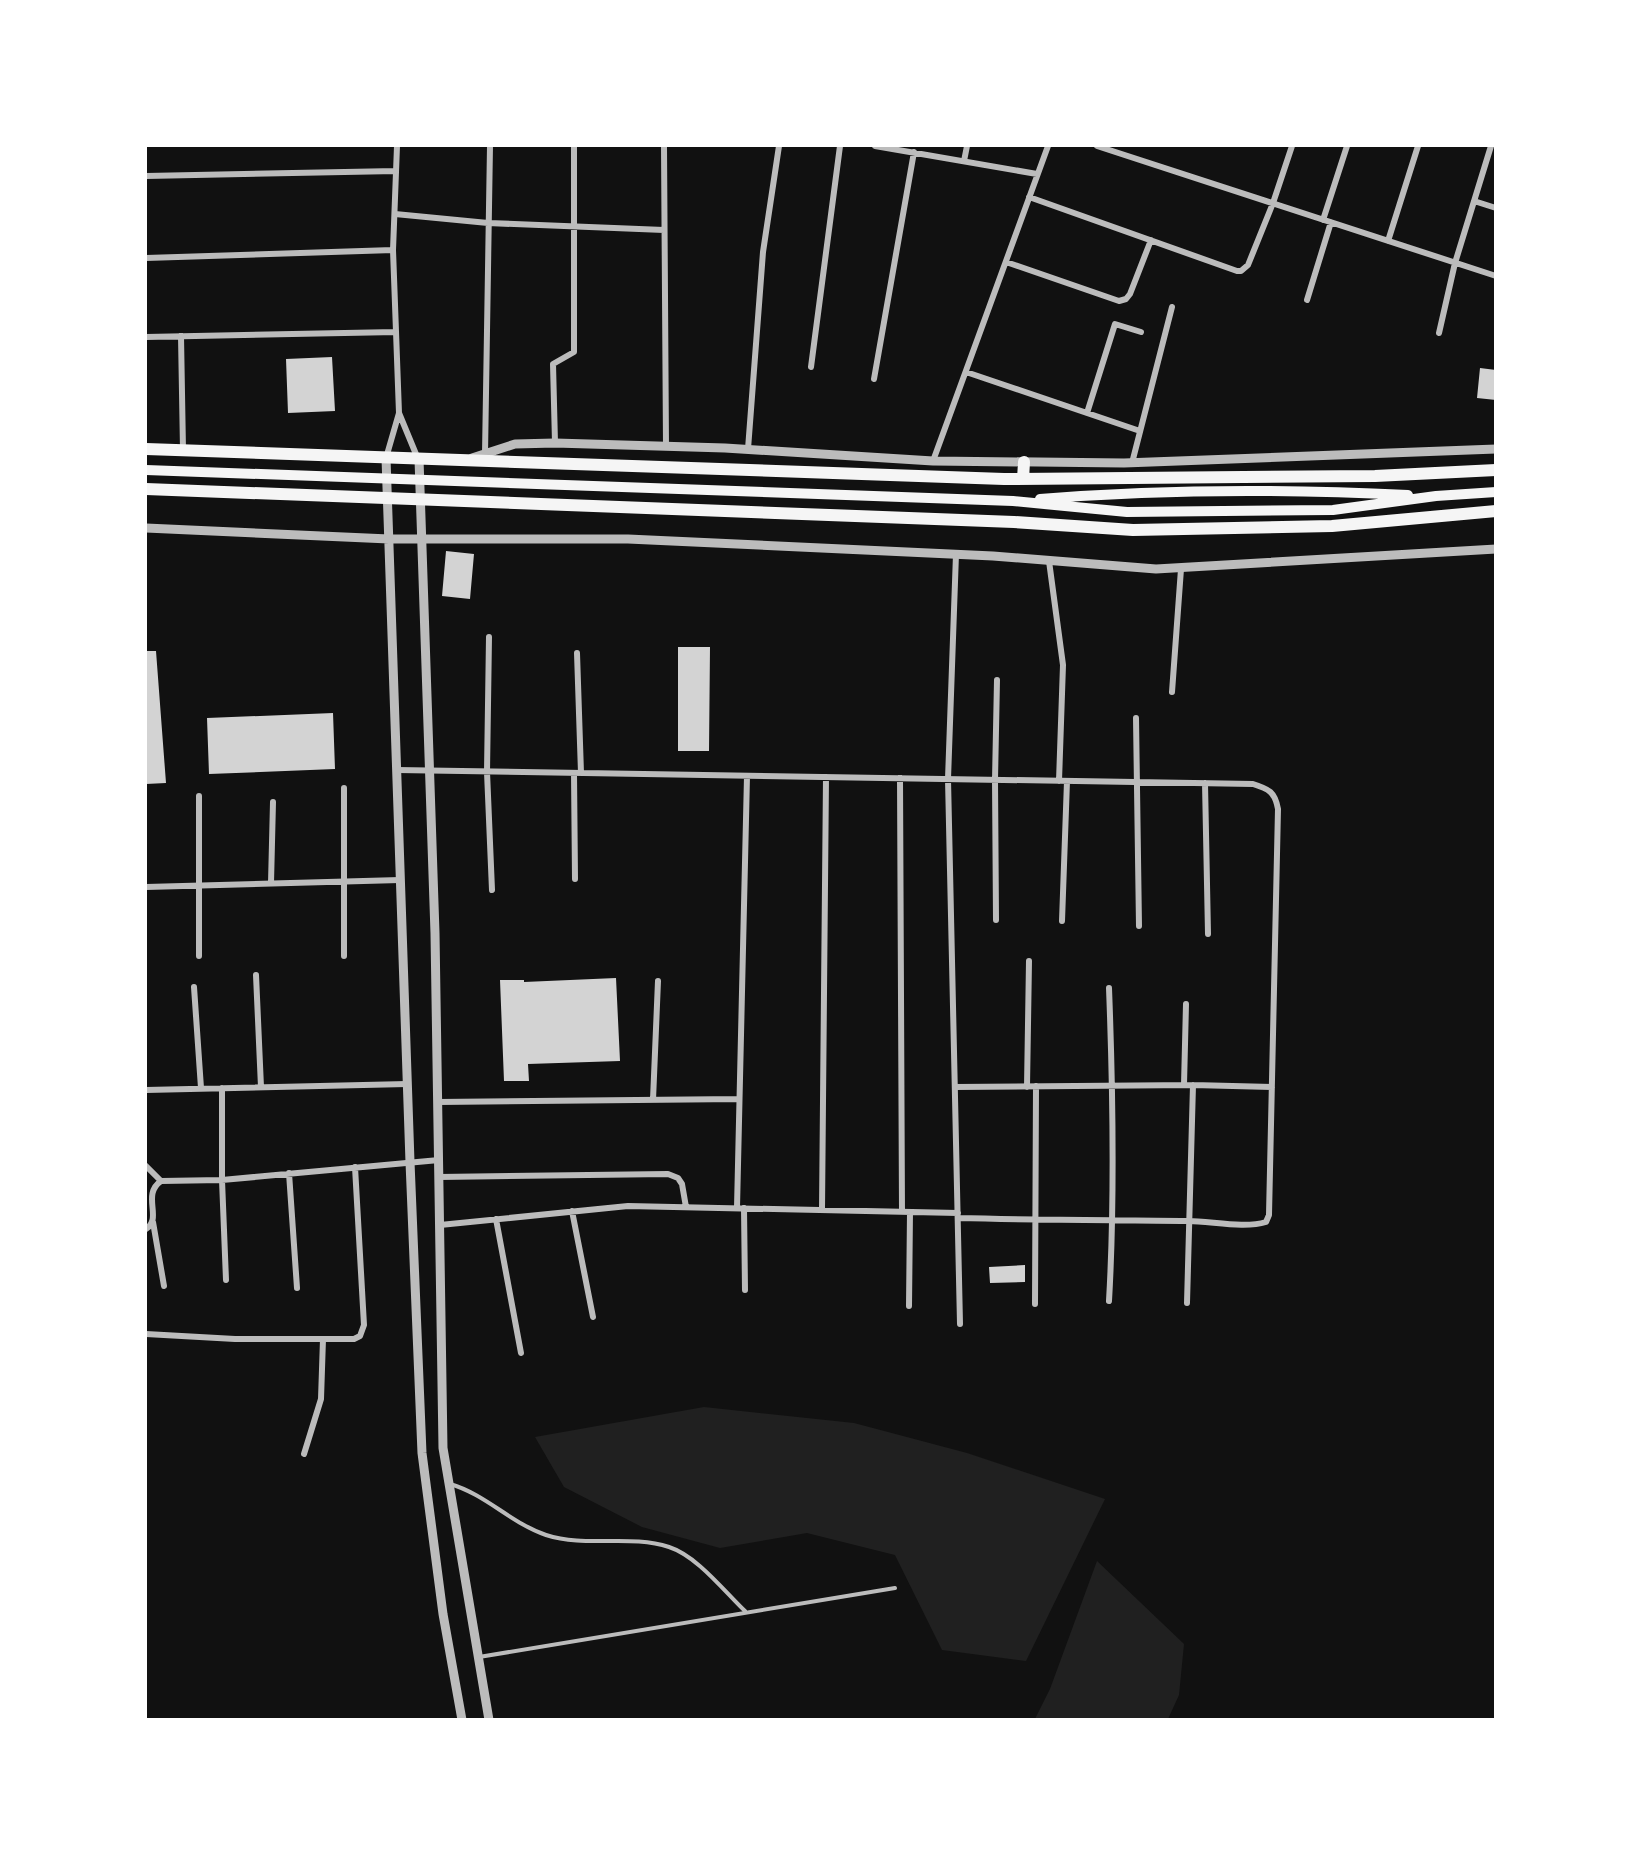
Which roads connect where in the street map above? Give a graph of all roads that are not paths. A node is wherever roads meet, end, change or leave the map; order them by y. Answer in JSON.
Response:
{"nodes":[{"id":1,"x":397,"y":146,"type":"edge"},
{"id":2,"x":490,"y":146,"type":"edge"},
{"id":3,"x":574,"y":146,"type":"edge"},
{"id":4,"x":664,"y":146,"type":"edge"},
{"id":5,"x":779,"y":146,"type":"edge"},
{"id":6,"x":840,"y":146,"type":"edge"},
{"id":7,"x":875,"y":146,"type":"edge"},
{"id":8,"x":967,"y":146,"type":"edge"},
{"id":9,"x":1048,"y":146,"type":"edge"},
{"id":10,"x":1097,"y":146,"type":"edge"},
{"id":11,"x":1292,"y":146,"type":"edge"},
{"id":12,"x":1347,"y":146,"type":"edge"},
{"id":13,"x":1418,"y":146,"type":"edge"},
{"id":14,"x":1491,"y":146,"type":"edge"},
{"id":15,"x":903,"y":148,"type":"edge"},
{"id":16,"x":914,"y":152,"type":"junction"},
{"id":17,"x":964,"y":161,"type":"junction"},
{"id":18,"x":396,"y":171,"type":"junction"},
{"id":19,"x":1037,"y":174,"type":"junction"},
{"id":20,"x":146,"y":176,"type":"edge"},
{"id":21,"x":1029,"y":196,"type":"junction"},
{"id":22,"x":1474,"y":201,"type":"junction"},
{"id":23,"x":1273,"y":203,"type":"junction"},
{"id":24,"x":1496,"y":208,"type":"edge"},
{"id":25,"x":395,"y":214,"type":"junction"},
{"id":26,"x":1323,"y":220,"type":"junction"},
{"id":27,"x":1331,"y":222,"type":"junction"},
{"id":28,"x":488,"y":223,"type":"junction"},
{"id":29,"x":574,"y":227,"type":"junction"},
{"id":30,"x":664,"y":230,"type":"junction"},
{"id":31,"x":1151,"y":240,"type":"junction"},
{"id":32,"x":1388,"y":241,"type":"junction"},
{"id":33,"x":393,"y":250,"type":"junction"},
{"id":34,"x":146,"y":258,"type":"edge"},
{"id":35,"x":1006,"y":262,"type":"junction"},
{"id":36,"x":1455,"y":263,"type":"junction"},
{"id":37,"x":1496,"y":276,"type":"edge"},
{"id":38,"x":1307,"y":300,"type":"dead end"},
{"id":39,"x":1172,"y":307,"type":"dead end"},
{"id":40,"x":396,"y":332,"type":"junction"},
{"id":41,"x":1141,"y":332,"type":"dead end"},
{"id":42,"x":1439,"y":333,"type":"dead end"},
{"id":43,"x":181,"y":336,"type":"junction"},
{"id":44,"x":146,"y":337,"type":"edge"},
{"id":45,"x":812,"y":367,"type":"dead end"},
{"id":46,"x":966,"y":372,"type":"junction"},
{"id":47,"x":874,"y":378,"type":"dead end"},
{"id":48,"x":399,"y":413,"type":"junction"},
{"id":49,"x":1087,"y":413,"type":"junction"},
{"id":50,"x":1140,"y":431,"type":"junction"},
{"id":51,"x":555,"y":443,"type":"junction"},
{"id":52,"x":666,"y":446,"type":"junction"},
{"id":53,"x":146,"y":449,"type":"edge"},
{"id":54,"x":748,"y":449,"type":"junction"},
{"id":55,"x":183,"y":450,"type":"junction"},
{"id":56,"x":1496,"y":450,"type":"edge"},
{"id":57,"x":485,"y":454,"type":"junction"},
{"id":58,"x":386,"y":458,"type":"junction"},
{"id":59,"x":418,"y":459,"type":"junction"},
{"id":60,"x":464,"y":461,"type":"junction"},
{"id":61,"x":933,"y":461,"type":"junction"},
{"id":62,"x":1024,"y":462,"type":"junction"},
{"id":63,"x":1132,"y":462,"type":"junction"},
{"id":64,"x":146,"y":470,"type":"edge"},
{"id":65,"x":1496,"y":470,"type":"edge"},
{"id":66,"x":387,"y":479,"type":"junction"},
{"id":67,"x":1023,"y":479,"type":"junction"},
{"id":68,"x":419,"y":480,"type":"junction"},
{"id":69,"x":146,"y":489,"type":"edge"},
{"id":70,"x":1496,"y":492,"type":"edge"},
{"id":71,"x":1436,"y":496,"type":"junction"},
{"id":72,"x":388,"y":499,"type":"junction"},
{"id":73,"x":420,"y":501,"type":"junction"},
{"id":74,"x":1013,"y":501,"type":"junction"},
{"id":75,"x":1496,"y":511,"type":"edge"},
{"id":76,"x":146,"y":528,"type":"edge"},
{"id":77,"x":389,"y":539,"type":"junction"},
{"id":78,"x":421,"y":540,"type":"junction"},
{"id":79,"x":1496,"y":549,"type":"edge"},
{"id":80,"x":956,"y":554,"type":"junction"},
{"id":81,"x":1049,"y":561,"type":"junction"},
{"id":82,"x":1181,"y":569,"type":"junction"},
{"id":83,"x":489,"y":637,"type":"dead end"},
{"id":84,"x":577,"y":653,"type":"dead end"},
{"id":85,"x":997,"y":680,"type":"dead end"},
{"id":86,"x":1172,"y":692,"type":"dead end"},
{"id":87,"x":1136,"y":718,"type":"dead end"},
{"id":88,"x":397,"y":770,"type":"junction"},
{"id":89,"x":429,"y":771,"type":"junction"},
{"id":90,"x":487,"y":772,"type":"junction"},
{"id":91,"x":577,"y":773,"type":"junction"},
{"id":92,"x":747,"y":776,"type":"junction"},
{"id":93,"x":826,"y":777,"type":"junction"},
{"id":94,"x":900,"y":778,"type":"junction"},
{"id":95,"x":948,"y":779,"type":"junction"},
{"id":96,"x":995,"y":780,"type":"junction"},
{"id":97,"x":1059,"y":781,"type":"junction"},
{"id":98,"x":1068,"y":781,"type":"junction"},
{"id":99,"x":1137,"y":782,"type":"junction"},
{"id":100,"x":1205,"y":783,"type":"junction"},
{"id":101,"x":344,"y":788,"type":"dead end"},
{"id":102,"x":199,"y":796,"type":"dead end"},
{"id":103,"x":273,"y":802,"type":"dead end"},
{"id":104,"x":575,"y":879,"type":"dead end"},
{"id":105,"x":400,"y":880,"type":"junction"},
{"id":106,"x":344,"y":881,"type":"junction"},
{"id":107,"x":271,"y":883,"type":"junction"},
{"id":108,"x":198,"y":885,"type":"junction"},
{"id":109,"x":146,"y":886,"type":"edge"},
{"id":110,"x":492,"y":890,"type":"dead end"},
{"id":111,"x":996,"y":920,"type":"dead end"},
{"id":112,"x":1062,"y":921,"type":"dead end"},
{"id":113,"x":1139,"y":926,"type":"dead end"},
{"id":114,"x":1208,"y":934,"type":"dead end"},
{"id":115,"x":199,"y":956,"type":"dead end"},
{"id":116,"x":344,"y":956,"type":"dead end"},
{"id":117,"x":1029,"y":961,"type":"dead end"},
{"id":118,"x":256,"y":975,"type":"dead end"},
{"id":119,"x":658,"y":981,"type":"dead end"},
{"id":120,"x":194,"y":987,"type":"dead end"},
{"id":121,"x":1109,"y":988,"type":"dead end"},
{"id":122,"x":1186,"y":1004,"type":"dead end"},
{"id":123,"x":407,"y":1084,"type":"junction"},
{"id":124,"x":1184,"y":1085,"type":"junction"},
{"id":125,"x":1193,"y":1085,"type":"junction"},
{"id":126,"x":1036,"y":1086,"type":"junction"},
{"id":127,"x":261,"y":1087,"type":"junction"},
{"id":128,"x":955,"y":1087,"type":"junction"},
{"id":129,"x":1028,"y":1087,"type":"junction"},
{"id":130,"x":1113,"y":1087,"type":"junction"},
{"id":131,"x":1272,"y":1087,"type":"junction"},
{"id":132,"x":201,"y":1088,"type":"junction"},
{"id":133,"x":222,"y":1088,"type":"junction"},
{"id":134,"x":146,"y":1090,"type":"edge"},
{"id":135,"x":740,"y":1099,"type":"junction"},
{"id":136,"x":653,"y":1100,"type":"junction"},
{"id":137,"x":438,"y":1102,"type":"junction"},
{"id":138,"x":439,"y":1160,"type":"junction"},
{"id":139,"x":410,"y":1162,"type":"junction"},
{"id":140,"x":146,"y":1166,"type":"edge"},
{"id":141,"x":355,"y":1167,"type":"junction"},
{"id":142,"x":289,"y":1173,"type":"junction"},
{"id":143,"x":439,"y":1177,"type":"junction"},
{"id":144,"x":222,"y":1180,"type":"junction"},
{"id":145,"x":161,"y":1181,"type":"junction"},
{"id":146,"x":686,"y":1207,"type":"junction"},
{"id":147,"x":740,"y":1208,"type":"junction"},
{"id":148,"x":822,"y":1210,"type":"junction"},
{"id":149,"x":572,"y":1211,"type":"junction"},
{"id":150,"x":902,"y":1212,"type":"junction"},
{"id":151,"x":910,"y":1212,"type":"junction"},
{"id":152,"x":958,"y":1215,"type":"junction"},
{"id":153,"x":496,"y":1219,"type":"junction"},
{"id":154,"x":153,"y":1220,"type":"junction"},
{"id":155,"x":1035,"y":1220,"type":"junction"},
{"id":156,"x":1190,"y":1220,"type":"junction"},
{"id":157,"x":1113,"y":1221,"type":"junction"},
{"id":158,"x":440,"y":1225,"type":"junction"},
{"id":159,"x":146,"y":1229,"type":"edge"},
{"id":160,"x":225,"y":1280,"type":"dead end"},
{"id":161,"x":164,"y":1286,"type":"dead end"},
{"id":162,"x":297,"y":1288,"type":"dead end"},
{"id":163,"x":745,"y":1290,"type":"dead end"},
{"id":164,"x":1109,"y":1301,"type":"dead end"},
{"id":165,"x":1035,"y":1304,"type":"dead end"},
{"id":166,"x":1187,"y":1304,"type":"dead end"},
{"id":167,"x":909,"y":1306,"type":"dead end"},
{"id":168,"x":593,"y":1317,"type":"dead end"},
{"id":169,"x":960,"y":1324,"type":"dead end"},
{"id":170,"x":146,"y":1334,"type":"edge"},
{"id":171,"x":323,"y":1339,"type":"junction"},
{"id":172,"x":521,"y":1353,"type":"dead end"},
{"id":173,"x":304,"y":1454,"type":"dead end"},
{"id":174,"x":448,"y":1483,"type":"junction"},
{"id":175,"x":895,"y":1588,"type":"dead end"},
{"id":176,"x":746,"y":1612,"type":"junction"},
{"id":177,"x":478,"y":1657,"type":"junction"},
{"id":178,"x":462,"y":1719,"type":"edge"},
{"id":179,"x":489,"y":1719,"type":"edge"}],
"edges":[{"from":1,"to":18,"type":"street"},
{"from":2,"to":28,"type":"street"},
{"from":3,"to":29,"type":"street"},
{"from":4,"to":30,"type":"street"},
{"from":5,"to":54,"type":"street"},
{"from":6,"to":45,"type":"street"},
{"from":7,"to":15,"type":"street"},
{"from":8,"to":17,"type":"street"},
{"from":9,"to":19,"type":"street"},
{"from":10,"to":23,"type":"street"},
{"from":11,"to":23,"type":"street"},
{"from":12,"to":26,"type":"street"},
{"from":13,"to":32,"type":"street"},
{"from":14,"to":22,"type":"street"},
{"from":15,"to":16,"type":"street"},
{"from":16,"to":17,"type":"street"},
{"from":16,"to":47,"type":"street"},
{"from":17,"to":19,"type":"street"},
{"from":18,"to":20,"type":"street"},
{"from":18,"to":25,"type":"street"},
{"from":19,"to":21,"type":"street"},
{"from":21,"to":31,"type":"street"},
{"from":21,"to":35,"type":"street"},
{"from":22,"to":24,"type":"street"},
{"from":22,"to":36,"type":"street"},
{"from":23,"to":26,"type":"street"},
{"from":23,"to":31,"type":"street"},
{"from":25,"to":28,"type":"street"},
{"from":25,"to":33,"type":"street"},
{"from":26,"to":27,"type":"street"},
{"from":27,"to":32,"type":"street"},
{"from":27,"to":38,"type":"street"},
{"from":28,"to":29,"type":"street"},
{"from":28,"to":57,"type":"street"},
{"from":29,"to":30,"type":"street"},
{"from":29,"to":51,"type":"street"},
{"from":30,"to":52,"type":"street"},
{"from":31,"to":35,"type":"street"},
{"from":32,"to":36,"type":"street"},
{"from":33,"to":34,"type":"street"},
{"from":33,"to":40,"type":"street"},
{"from":35,"to":46,"type":"street"},
{"from":36,"to":37,"type":"street"},
{"from":36,"to":42,"type":"street"},
{"from":39,"to":50,"type":"street"},
{"from":40,"to":43,"type":"street"},
{"from":40,"to":48,"type":"street"},
{"from":41,"to":49,"type":"street"},
{"from":43,"to":44,"type":"street"},
{"from":43,"to":55,"type":"street"},
{"from":46,"to":49,"type":"street"},
{"from":46,"to":61,"type":"street"},
{"from":48,"to":58,"type":"street"},
{"from":48,"to":59,"type":"street"},
{"from":49,"to":50,"type":"street"},
{"from":50,"to":63,"type":"street"},
{"from":51,"to":52,"type":"street"},
{"from":51,"to":57,"type":"street"},
{"from":52,"to":54,"type":"street"},
{"from":53,"to":55,"type":"main road"},
{"from":54,"to":61,"type":"street"},
{"from":55,"to":58,"type":"main road"},
{"from":56,"to":63,"type":"street"},
{"from":57,"to":60,"type":"street"},
{"from":58,"to":59,"type":"main road"},
{"from":58,"to":66,"type":"street"},
{"from":59,"to":60,"type":"main road"},
{"from":59,"to":68,"type":"street"},
{"from":60,"to":67,"type":"main road"},
{"from":61,"to":62,"type":"street"},
{"from":62,"to":63,"type":"street"},
{"from":62,"to":67,"type":"main road"},
{"from":64,"to":66,"type":"main road"},
{"from":65,"to":67,"type":"main road"},
{"from":66,"to":68,"type":"main road"},
{"from":66,"to":72,"type":"street"},
{"from":68,"to":73,"type":"street"},
{"from":68,"to":74,"type":"main road"},
{"from":69,"to":72,"type":"main road"},
{"from":70,"to":71,"type":"main road"},
{"from":71,"to":74,"type":"main road"},
{"from":71,"to":74,"type":"main road"},
{"from":72,"to":73,"type":"main road"},
{"from":72,"to":77,"type":"street"},
{"from":73,"to":75,"type":"main road"},
{"from":73,"to":78,"type":"street"},
{"from":76,"to":77,"type":"street"},
{"from":77,"to":78,"type":"street"},
{"from":77,"to":88,"type":"street"},
{"from":78,"to":80,"type":"street"},
{"from":78,"to":89,"type":"street"},
{"from":79,"to":82,"type":"street"},
{"from":80,"to":81,"type":"street"},
{"from":80,"to":95,"type":"street"},
{"from":81,"to":82,"type":"street"},
{"from":81,"to":97,"type":"street"},
{"from":82,"to":86,"type":"street"},
{"from":83,"to":90,"type":"street"},
{"from":84,"to":91,"type":"street"},
{"from":85,"to":96,"type":"street"},
{"from":87,"to":99,"type":"street"},
{"from":88,"to":89,"type":"street"},
{"from":88,"to":105,"type":"street"},
{"from":89,"to":90,"type":"street"},
{"from":89,"to":137,"type":"street"},
{"from":90,"to":91,"type":"street"},
{"from":90,"to":110,"type":"street"},
{"from":91,"to":92,"type":"street"},
{"from":91,"to":104,"type":"street"},
{"from":92,"to":93,"type":"street"},
{"from":92,"to":135,"type":"street"},
{"from":93,"to":94,"type":"street"},
{"from":93,"to":148,"type":"street"},
{"from":94,"to":95,"type":"street"},
{"from":94,"to":150,"type":"street"},
{"from":95,"to":96,"type":"street"},
{"from":95,"to":128,"type":"street"},
{"from":96,"to":97,"type":"street"},
{"from":96,"to":111,"type":"street"},
{"from":97,"to":98,"type":"street"},
{"from":98,"to":99,"type":"street"},
{"from":98,"to":112,"type":"street"},
{"from":99,"to":100,"type":"street"},
{"from":99,"to":113,"type":"street"},
{"from":100,"to":114,"type":"street"},
{"from":100,"to":131,"type":"street"},
{"from":101,"to":106,"type":"street"},
{"from":102,"to":108,"type":"street"},
{"from":103,"to":107,"type":"street"},
{"from":105,"to":106,"type":"street"},
{"from":105,"to":123,"type":"street"},
{"from":106,"to":107,"type":"street"},
{"from":106,"to":116,"type":"street"},
{"from":107,"to":108,"type":"street"},
{"from":108,"to":109,"type":"street"},
{"from":108,"to":115,"type":"street"},
{"from":117,"to":129,"type":"street"},
{"from":118,"to":127,"type":"street"},
{"from":119,"to":136,"type":"street"},
{"from":120,"to":132,"type":"street"},
{"from":121,"to":130,"type":"street"},
{"from":122,"to":124,"type":"street"},
{"from":123,"to":127,"type":"street"},
{"from":123,"to":139,"type":"street"},
{"from":124,"to":125,"type":"street"},
{"from":124,"to":130,"type":"street"},
{"from":125,"to":131,"type":"street"},
{"from":125,"to":156,"type":"street"},
{"from":126,"to":129,"type":"street"},
{"from":126,"to":130,"type":"street"},
{"from":126,"to":155,"type":"street"},
{"from":127,"to":133,"type":"street"},
{"from":128,"to":129,"type":"street"},
{"from":128,"to":152,"type":"street"},
{"from":130,"to":157,"type":"street"},
{"from":131,"to":156,"type":"street"},
{"from":132,"to":133,"type":"street"},
{"from":132,"to":134,"type":"street"},
{"from":133,"to":144,"type":"street"},
{"from":135,"to":136,"type":"street"},
{"from":135,"to":147,"type":"street"},
{"from":136,"to":137,"type":"street"},
{"from":137,"to":138,"type":"street"},
{"from":138,"to":139,"type":"street"},
{"from":138,"to":143,"type":"street"},
{"from":139,"to":141,"type":"street"},
{"from":139,"to":178,"type":"street"},
{"from":140,"to":145,"type":"street"},
{"from":141,"to":142,"type":"street"},
{"from":141,"to":171,"type":"street"},
{"from":142,"to":144,"type":"street"},
{"from":142,"to":162,"type":"street"},
{"from":143,"to":146,"type":"street"},
{"from":143,"to":158,"type":"street"},
{"from":144,"to":145,"type":"street"},
{"from":144,"to":160,"type":"street"},
{"from":145,"to":154,"type":"street"},
{"from":146,"to":147,"type":"street"},
{"from":146,"to":149,"type":"street"},
{"from":147,"to":148,"type":"street"},
{"from":147,"to":163,"type":"street"},
{"from":148,"to":150,"type":"street"},
{"from":149,"to":153,"type":"street"},
{"from":149,"to":168,"type":"street"},
{"from":150,"to":151,"type":"street"},
{"from":151,"to":152,"type":"street"},
{"from":151,"to":167,"type":"street"},
{"from":152,"to":155,"type":"street"},
{"from":152,"to":169,"type":"street"},
{"from":153,"to":158,"type":"street"},
{"from":153,"to":172,"type":"street"},
{"from":154,"to":159,"type":"street"},
{"from":154,"to":161,"type":"street"},
{"from":155,"to":157,"type":"street"},
{"from":155,"to":165,"type":"street"},
{"from":156,"to":157,"type":"street"},
{"from":156,"to":166,"type":"street"},
{"from":157,"to":164,"type":"street"},
{"from":158,"to":174,"type":"street"},
{"from":170,"to":171,"type":"street"},
{"from":171,"to":173,"type":"street"},
{"from":174,"to":176,"type":"lane"},
{"from":174,"to":177,"type":"street"},
{"from":175,"to":176,"type":"lane"},
{"from":176,"to":177,"type":"lane"},
{"from":177,"to":179,"type":"street"}]}
